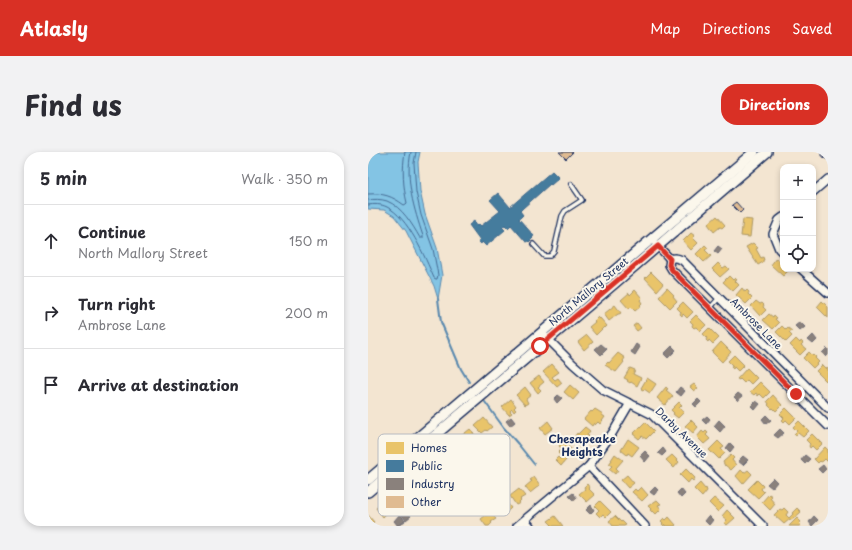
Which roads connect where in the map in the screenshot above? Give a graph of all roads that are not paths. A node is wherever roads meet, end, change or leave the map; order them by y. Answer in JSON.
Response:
{"nodes":[{"id":1,"x":754,"y":152,"type":"edge"},
{"id":2,"x":767,"y":152,"type":"edge"},
{"id":3,"x":825,"y":152,"type":"edge"},
{"id":4,"x":828,"y":155,"type":"edge"},
{"id":5,"x":828,"y":179,"type":"edge"},
{"id":6,"x":571,"y":184,"type":"dead end"},
{"id":7,"x":816,"y":189,"type":"edge"},
{"id":8,"x":780,"y":219,"type":"edge"},
{"id":9,"x":651,"y":239,"type":"junction"},
{"id":10,"x":533,"y":244,"type":"dead end"},
{"id":11,"x":658,"y":246,"type":"junction"},
{"id":12,"x":780,"y":250,"type":"edge"},
{"id":13,"x":670,"y":259,"type":"junction"},
{"id":14,"x":804,"y":272,"type":"edge"},
{"id":15,"x":828,"y":293,"type":"edge"},
{"id":16,"x":719,"y":298,"type":"junction"},
{"id":17,"x":710,"y":308,"type":"junction"},
{"id":18,"x":545,"y":336,"type":"junction"},
{"id":19,"x":805,"y":384,"type":"junction"},
{"id":20,"x":796,"y":394,"type":"junction"},
{"id":21,"x":630,"y":403,"type":"junction"},
{"id":22,"x":828,"y":408,"type":"edge"},
{"id":23,"x":828,"y":426,"type":"edge"},
{"id":24,"x":425,"y":434,"type":"edge"},
{"id":25,"x":434,"y":434,"type":"edge"},
{"id":26,"x":589,"y":466,"type":"junction"},
{"id":27,"x":378,"y":472,"type":"edge"},
{"id":28,"x":368,"y":480,"type":"edge"},
{"id":29,"x":378,"y":483,"type":"edge"},
{"id":30,"x":368,"y":492,"type":"edge"},
{"id":31,"x":525,"y":520,"type":"junction"},
{"id":32,"x":517,"y":526,"type":"edge"},
{"id":33,"x":530,"y":526,"type":"edge"},
{"id":34,"x":645,"y":526,"type":"edge"},
{"id":35,"x":763,"y":526,"type":"edge"}],
"edges":[{"from":1,"to":9,"type":"main road","name":"North Mallory Street"},
{"from":2,"to":11,"type":"main road","name":"North Mallory Street"},
{"from":3,"to":4,"type":"street"},
{"from":5,"to":7,"type":"street"},
{"from":6,"to":10,"type":"lane"},
{"from":8,"to":12,"type":"street"},
{"from":9,"to":11,"type":"street","name":"Ambrose Lane"},
{"from":9,"to":18,"type":"main road","name":"North Mallory Street"},
{"from":11,"to":13,"type":"street","name":"Ambrose Lane"},
{"from":11,"to":18,"type":"main road","name":"North Mallory Street"},
{"from":13,"to":16,"type":"street","name":"Ambrose Lane"},
{"from":13,"to":17,"type":"street","name":"Ambrose Lane"},
{"from":14,"to":15,"type":"street"},
{"from":16,"to":17,"type":"lane"},
{"from":16,"to":19,"type":"street","name":"Ambrose Lane"},
{"from":17,"to":20,"type":"street","name":"Ambrose Lane"},
{"from":18,"to":21,"type":"street","name":"Darby Avenue"},
{"from":18,"to":24,"type":"main road","name":"North Mallory Street"},
{"from":18,"to":25,"type":"main road","name":"North Mallory Street"},
{"from":19,"to":20,"type":"lane"},
{"from":19,"to":22,"type":"street","name":"Ambrose Lane"},
{"from":20,"to":23,"type":"street","name":"Ambrose Lane"},
{"from":21,"to":26,"type":"street"},
{"from":21,"to":35,"type":"street","name":"Darby Avenue"},
{"from":26,"to":31,"type":"street"},
{"from":26,"to":34,"type":"street"},
{"from":27,"to":28,"type":"main road","name":"North Mallory Street"},
{"from":29,"to":30,"type":"main road","name":"North Mallory Street"},
{"from":31,"to":32,"type":"street"},
{"from":31,"to":33,"type":"street"}]}
